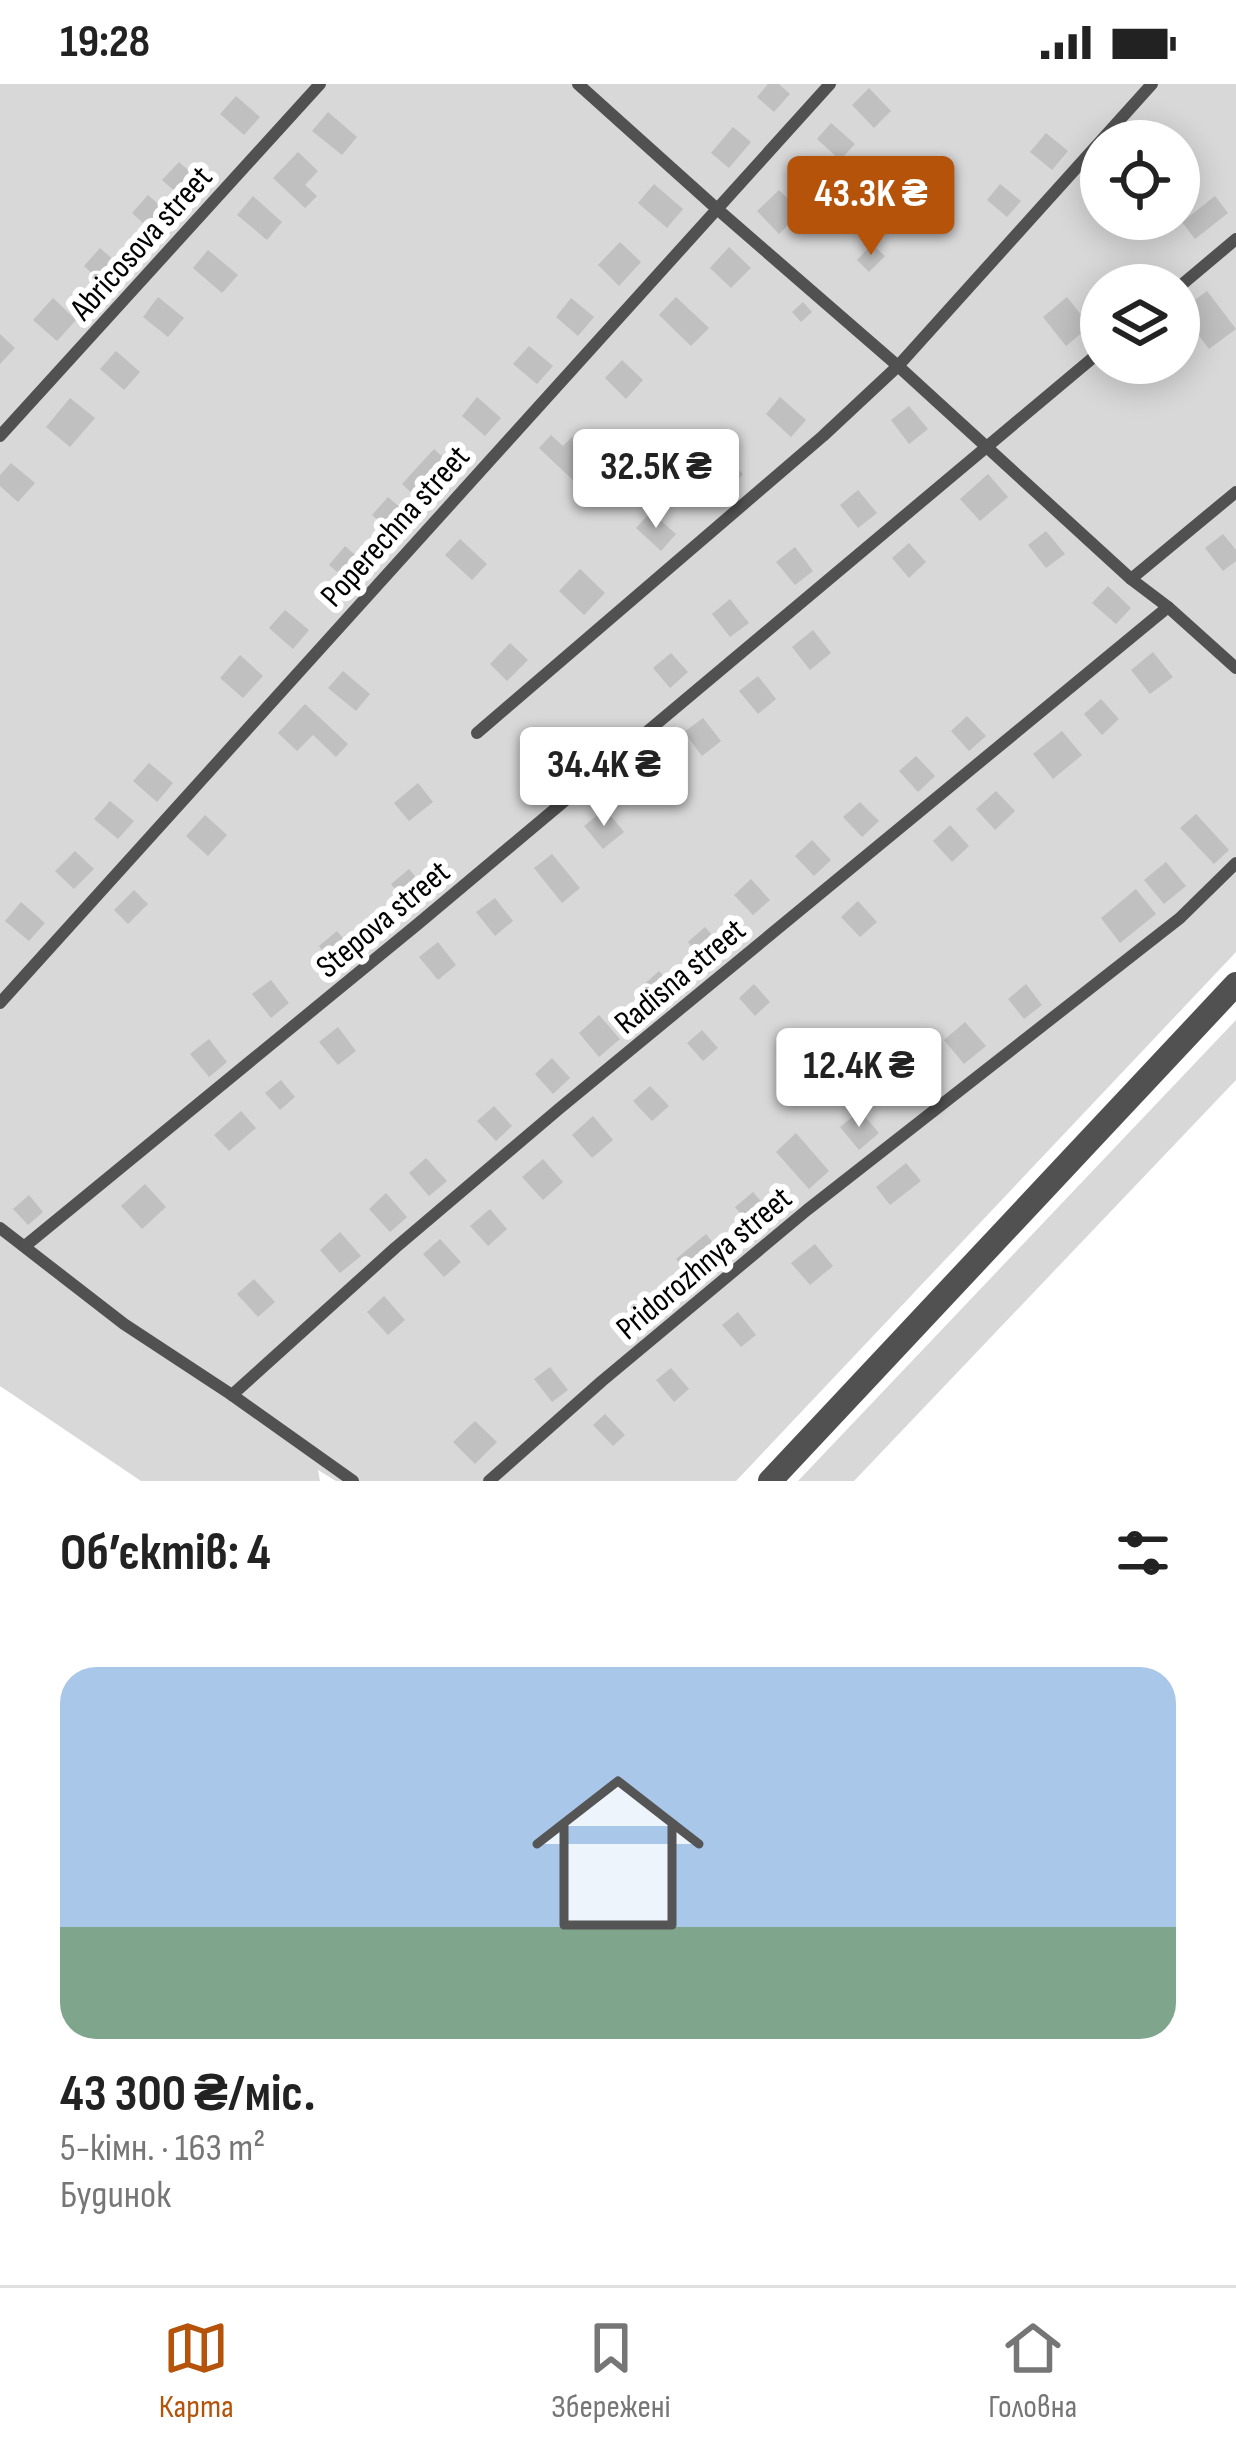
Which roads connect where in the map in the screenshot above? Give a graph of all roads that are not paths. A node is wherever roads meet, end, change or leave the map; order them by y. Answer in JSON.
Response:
{"nodes":[{"id":1,"x":320,"y":84,"type":"edge"},
{"id":2,"x":578,"y":84,"type":"edge"},
{"id":3,"x":830,"y":84,"type":"edge"},
{"id":4,"x":1152,"y":84,"type":"edge"},
{"id":5,"x":716,"y":208,"type":"junction"},
{"id":6,"x":1236,"y":239,"type":"edge"},
{"id":7,"x":1200,"y":269,"type":"edge"},
{"id":8,"x":898,"y":366,"type":"junction"},
{"id":9,"x":1080,"y":369,"type":"edge"},
{"id":10,"x":0,"y":436,"type":"edge"},
{"id":11,"x":986,"y":447,"type":"junction"},
{"id":12,"x":1236,"y":492,"type":"edge"},
{"id":13,"x":1131,"y":578,"type":"junction"},
{"id":14,"x":1168,"y":607,"type":"junction"},
{"id":15,"x":1236,"y":668,"type":"edge"},
{"id":16,"x":477,"y":733,"type":"dead end"},
{"id":17,"x":1236,"y":863,"type":"edge"},
{"id":18,"x":1236,"y":984,"type":"edge"},
{"id":19,"x":0,"y":1003,"type":"edge"},
{"id":20,"x":0,"y":1228,"type":"edge"},
{"id":21,"x":25,"y":1246,"type":"junction"},
{"id":22,"x":232,"y":1395,"type":"junction"},
{"id":23,"x":353,"y":1481,"type":"edge"},
{"id":24,"x":489,"y":1481,"type":"edge"},
{"id":25,"x":770,"y":1481,"type":"edge"}],
"edges":[{"from":1,"to":10,"type":"lane","name":"Abricosova street"},
{"from":2,"to":5,"type":"lane"},
{"from":3,"to":5,"type":"lane","name":"Poperechna street"},
{"from":4,"to":8,"type":"lane"},
{"from":5,"to":8,"type":"lane"},
{"from":5,"to":19,"type":"lane","name":"Poperechna street"},
{"from":6,"to":7,"type":"lane"},
{"from":8,"to":11,"type":"lane"},
{"from":8,"to":16,"type":"lane"},
{"from":9,"to":11,"type":"lane","name":"Stepova street"},
{"from":11,"to":13,"type":"lane"},
{"from":11,"to":21,"type":"lane","name":"Stepova street"},
{"from":12,"to":13,"type":"lane"},
{"from":13,"to":14,"type":"lane"},
{"from":14,"to":15,"type":"lane"},
{"from":14,"to":22,"type":"lane","name":"Radisna street"},
{"from":17,"to":24,"type":"lane","name":"Pridorozhnya street"},
{"from":18,"to":25,"type":"street"},
{"from":20,"to":21,"type":"lane"},
{"from":21,"to":22,"type":"lane"},
{"from":22,"to":23,"type":"lane"}]}
